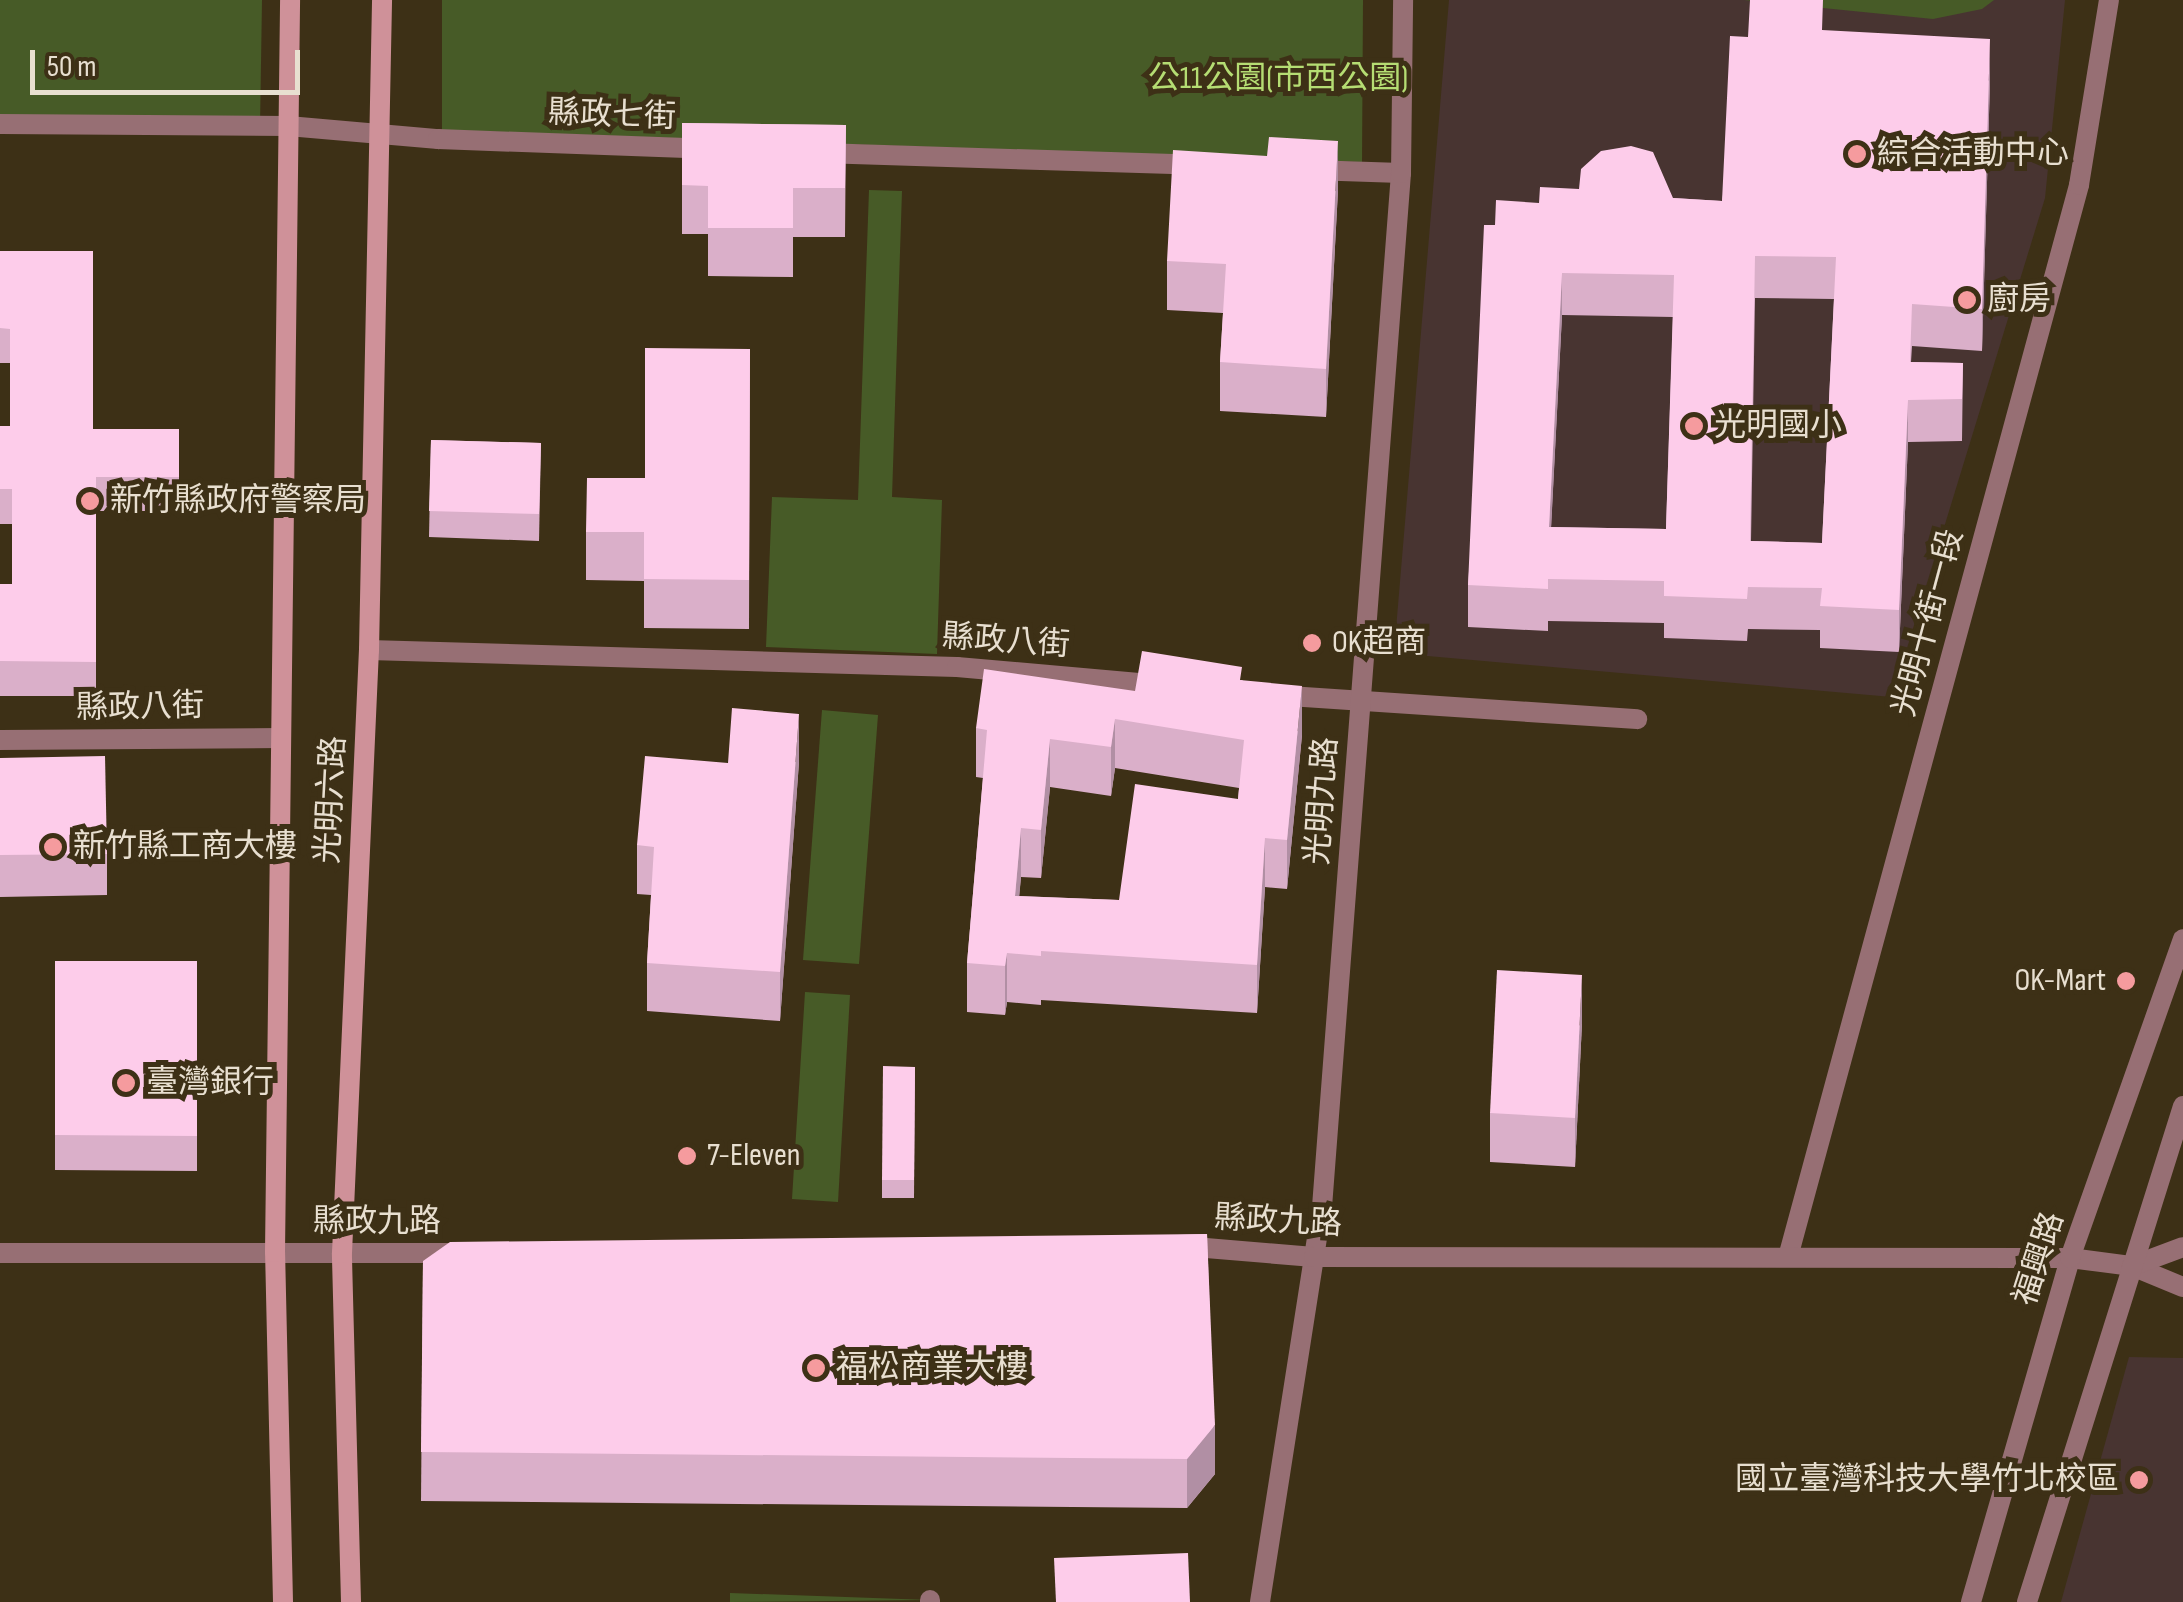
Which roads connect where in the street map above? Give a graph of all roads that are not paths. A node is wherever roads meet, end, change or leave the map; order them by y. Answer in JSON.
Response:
{"nodes":[{"id":1,"x":290,"y":0,"type":"edge"},
{"id":2,"x":382,"y":0,"type":"edge"},
{"id":3,"x":1402,"y":0,"type":"edge"},
{"id":4,"x":2109,"y":0,"type":"edge"},
{"id":5,"x":0,"y":124,"type":"edge"},
{"id":6,"x":288,"y":126,"type":"junction"},
{"id":7,"x":380,"y":134,"type":"junction"},
{"id":8,"x":724,"y":150,"type":"edge"},
{"id":9,"x":800,"y":152,"type":"edge"},
{"id":10,"x":1222,"y":166,"type":"edge"},
{"id":11,"x":1298,"y":170,"type":"edge"},
{"id":12,"x":1402,"y":174,"type":"junction"},
{"id":13,"x":369,"y":650,"type":"junction"},
{"id":14,"x":1188,"y":688,"type":"edge"},
{"id":15,"x":1245,"y":693,"type":"edge"},
{"id":16,"x":1361,"y":703,"type":"junction"},
{"id":17,"x":1638,"y":719,"type":"dead end"},
{"id":18,"x":281,"y":738,"type":"junction"},
{"id":19,"x":0,"y":740,"type":"edge"},
{"id":20,"x":2183,"y":939,"type":"edge"},
{"id":21,"x":2183,"y":1106,"type":"edge"},
{"id":22,"x":1169,"y":1246,"type":"edge"},
{"id":23,"x":2183,"y":1246,"type":"edge"},
{"id":24,"x":275,"y":1252,"type":"junction"},
{"id":25,"x":482,"y":1252,"type":"edge"},
{"id":26,"x":0,"y":1253,"type":"edge"},
{"id":27,"x":342,"y":1253,"type":"junction"},
{"id":28,"x":1314,"y":1257,"type":"junction"},
{"id":29,"x":1788,"y":1257,"type":"junction"},
{"id":30,"x":2070,"y":1258,"type":"junction"},
{"id":31,"x":2132,"y":1266,"type":"junction"},
{"id":32,"x":2183,"y":1286,"type":"edge"},
{"id":33,"x":283,"y":1602,"type":"edge"},
{"id":34,"x":351,"y":1602,"type":"edge"},
{"id":35,"x":1260,"y":1602,"type":"edge"},
{"id":36,"x":1972,"y":1602,"type":"edge"},
{"id":37,"x":2027,"y":1602,"type":"edge"}],
"edges":[{"from":1,"to":6,"type":"main road","name":"光明六路"},
{"from":2,"to":7,"type":"main road","name":"光明六路"},
{"from":3,"to":12,"type":"street","name":"光明九路"},
{"from":4,"to":29,"type":"street","name":"光明十街一段"},
{"from":5,"to":6,"type":"street","name":"縣政七街"},
{"from":6,"to":7,"type":"street","name":"縣政七街"},
{"from":6,"to":18,"type":"main road","name":"光明六路"},
{"from":7,"to":8,"type":"street","name":"縣政七街"},
{"from":7,"to":13,"type":"main road","name":"光明六路"},
{"from":9,"to":10,"type":"street"},
{"from":11,"to":12,"type":"street"},
{"from":12,"to":16,"type":"street","name":"光明九路"},
{"from":13,"to":14,"type":"street","name":"縣政八街"},
{"from":13,"to":27,"type":"main road","name":"光明六路"},
{"from":15,"to":16,"type":"street"},
{"from":16,"to":17,"type":"street"},
{"from":16,"to":28,"type":"street","name":"光明九路"},
{"from":18,"to":19,"type":"street","name":"縣政八街"},
{"from":18,"to":24,"type":"main road","name":"光明六路"},
{"from":20,"to":30,"type":"street","name":"福興路"},
{"from":21,"to":31,"type":"street"},
{"from":22,"to":28,"type":"street","name":"縣政九路"},
{"from":23,"to":31,"type":"street"},
{"from":24,"to":26,"type":"street","name":"縣政九路"},
{"from":24,"to":27,"type":"street","name":"縣政九路"},
{"from":24,"to":33,"type":"main road","name":"光明六路"},
{"from":25,"to":27,"type":"street","name":"縣政九路"},
{"from":27,"to":34,"type":"main road","name":"光明六路"},
{"from":28,"to":29,"type":"street","name":"縣政九路"},
{"from":28,"to":35,"type":"street","name":"光明九路"},
{"from":29,"to":30,"type":"street","name":"縣政九路"},
{"from":30,"to":31,"type":"street","name":"縣政九路"},
{"from":30,"to":36,"type":"street","name":"福興路"},
{"from":31,"to":32,"type":"street"},
{"from":31,"to":37,"type":"street"}]}
